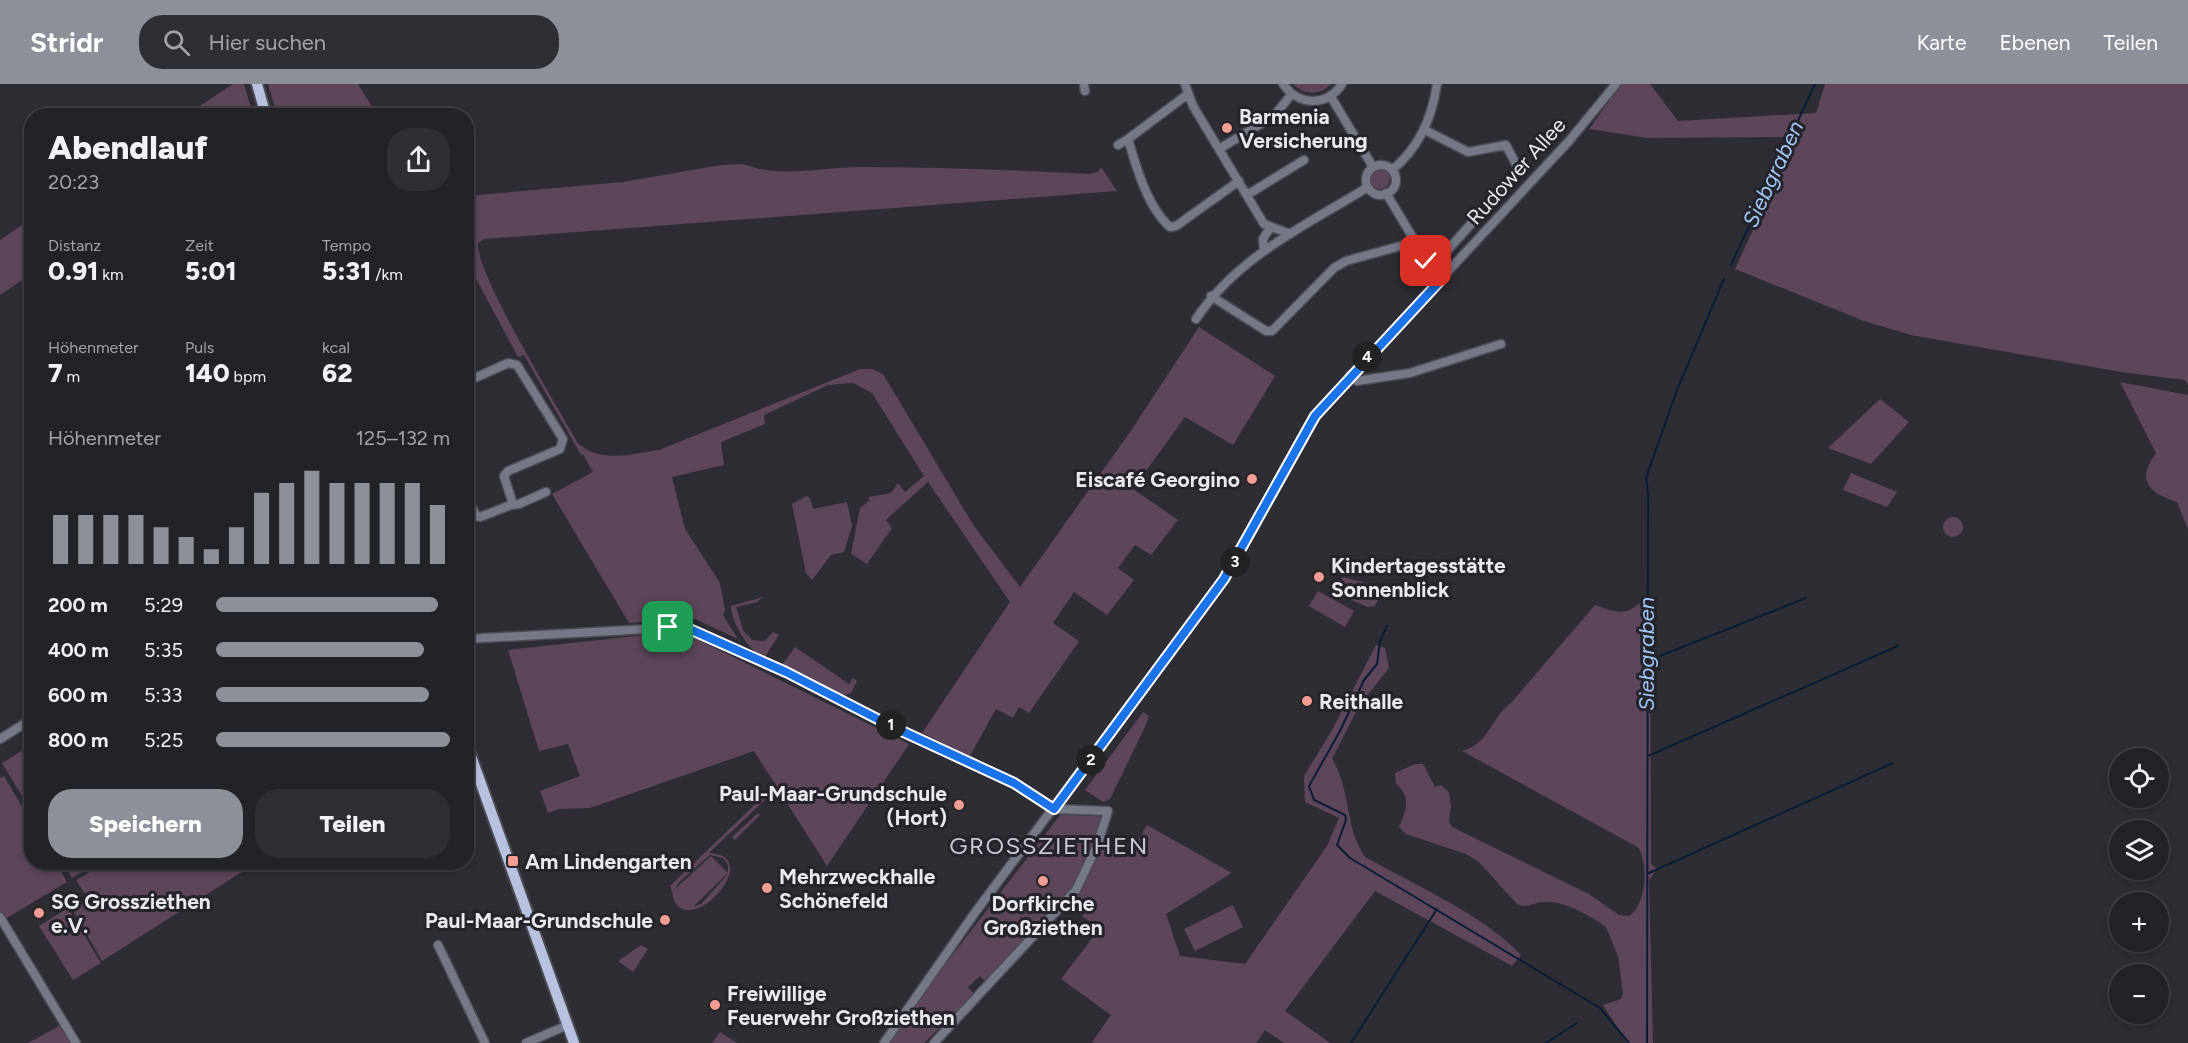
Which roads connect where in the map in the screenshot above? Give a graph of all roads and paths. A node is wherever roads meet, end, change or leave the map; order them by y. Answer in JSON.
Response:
{"nodes":[{"id":1,"x":257,"y":84,"type":"edge"},
{"id":2,"x":1185,"y":84,"type":"edge"},
{"id":3,"x":1283,"y":84,"type":"edge"},
{"id":4,"x":1342,"y":84,"type":"edge"},
{"id":5,"x":1437,"y":84,"type":"edge"},
{"id":6,"x":1616,"y":84,"type":"edge"},
{"id":7,"x":1188,"y":94,"type":"junction"},
{"id":8,"x":1291,"y":95,"type":"junction"},
{"id":9,"x":1331,"y":97,"type":"junction"},
{"id":10,"x":264,"y":108,"type":"edge"},
{"id":11,"x":1425,"y":130,"type":"junction"},
{"id":12,"x":1128,"y":139,"type":"junction"},
{"id":13,"x":1118,"y":145,"type":"dead end"},
{"id":14,"x":1219,"y":149,"type":"junction"},
{"id":15,"x":1304,"y":160,"type":"dead end"},
{"id":16,"x":1373,"y":167,"type":"junction"},
{"id":17,"x":1392,"y":170,"type":"junction"},
{"id":18,"x":1239,"y":182,"type":"junction"},
{"id":19,"x":1368,"y":187,"type":"junction"},
{"id":20,"x":1386,"y":194,"type":"junction"},
{"id":21,"x":1247,"y":195,"type":"junction"},
{"id":22,"x":1270,"y":228,"type":"junction"},
{"id":23,"x":1290,"y":234,"type":"junction"},
{"id":24,"x":1415,"y":242,"type":"junction"},
{"id":25,"x":1264,"y":250,"type":"junction"},
{"id":26,"x":1426,"y":261,"type":"junction"},
{"id":27,"x":1440,"y":281,"type":"junction"},
{"id":28,"x":1211,"y":296,"type":"junction"},
{"id":29,"x":1196,"y":319,"type":"dead end"},
{"id":30,"x":1501,"y":344,"type":"dead end"},
{"id":31,"x":1350,"y":375,"type":"junction"},
{"id":32,"x":474,"y":378,"type":"edge"},
{"id":33,"x":546,"y":492,"type":"dead end"},
{"id":34,"x":511,"y":505,"type":"junction"},
{"id":35,"x":474,"y":512,"type":"edge"},
{"id":36,"x":474,"y":639,"type":"edge"},
{"id":37,"x":24,"y":724,"type":"edge"},
{"id":38,"x":0,"y":739,"type":"edge"},
{"id":39,"x":474,"y":764,"type":"edge"},
{"id":40,"x":1054,"y":809,"type":"junction"},
{"id":41,"x":0,"y":917,"type":"edge"},
{"id":42,"x":438,"y":945,"type":"dead end"},
{"id":43,"x":568,"y":1026,"type":"junction"},
{"id":44,"x":76,"y":1043,"type":"edge"},
{"id":45,"x":485,"y":1043,"type":"edge"},
{"id":46,"x":526,"y":1043,"type":"edge"},
{"id":47,"x":574,"y":1043,"type":"edge"},
{"id":48,"x":884,"y":1043,"type":"edge"},
{"id":49,"x":934,"y":1043,"type":"edge"}],
"edges":[{"from":1,"to":10,"type":"main road"},
{"from":2,"to":7,"type":"street"},
{"from":3,"to":8,"type":"street"},
{"from":4,"to":9,"type":"street"},
{"from":5,"to":11,"type":"street"},
{"from":6,"to":27,"type":"street","name":"Rudower Allee"},
{"from":7,"to":12,"type":"street"},
{"from":7,"to":14,"type":"street"},
{"from":8,"to":9,"type":"street"},
{"from":8,"to":14,"type":"street"},
{"from":9,"to":16,"type":"street"},
{"from":11,"to":17,"type":"street"},
{"from":11,"to":26,"type":"street"},
{"from":12,"to":13,"type":"street"},
{"from":12,"to":18,"type":"street"},
{"from":14,"to":18,"type":"street"},
{"from":15,"to":21,"type":"street"},
{"from":16,"to":17,"type":"street"},
{"from":16,"to":19,"type":"street"},
{"from":17,"to":20,"type":"street"},
{"from":18,"to":21,"type":"street"},
{"from":19,"to":20,"type":"street"},
{"from":19,"to":23,"type":"street"},
{"from":20,"to":24,"type":"street"},
{"from":21,"to":22,"type":"street"},
{"from":22,"to":23,"type":"street"},
{"from":22,"to":25,"type":"street"},
{"from":23,"to":25,"type":"street"},
{"from":24,"to":26,"type":"street"},
{"from":24,"to":28,"type":"street"},
{"from":25,"to":28,"type":"street"},
{"from":26,"to":27,"type":"street"},
{"from":27,"to":31,"type":"street","name":"Rudower Allee"},
{"from":28,"to":29,"type":"street"},
{"from":30,"to":31,"type":"street"},
{"from":31,"to":40,"type":"street","name":"Rudower Allee"},
{"from":32,"to":34,"type":"street"},
{"from":33,"to":34,"type":"street"},
{"from":34,"to":35,"type":"street"},
{"from":36,"to":40,"type":"street"},
{"from":37,"to":38,"type":"street"},
{"from":39,"to":43,"type":"main road"},
{"from":40,"to":48,"type":"street","name":"Rudower Allee"},
{"from":40,"to":49,"type":"street"},
{"from":41,"to":44,"type":"street"},
{"from":42,"to":45,"type":"street"},
{"from":43,"to":46,"type":"street"},
{"from":43,"to":47,"type":"main road"}]}
